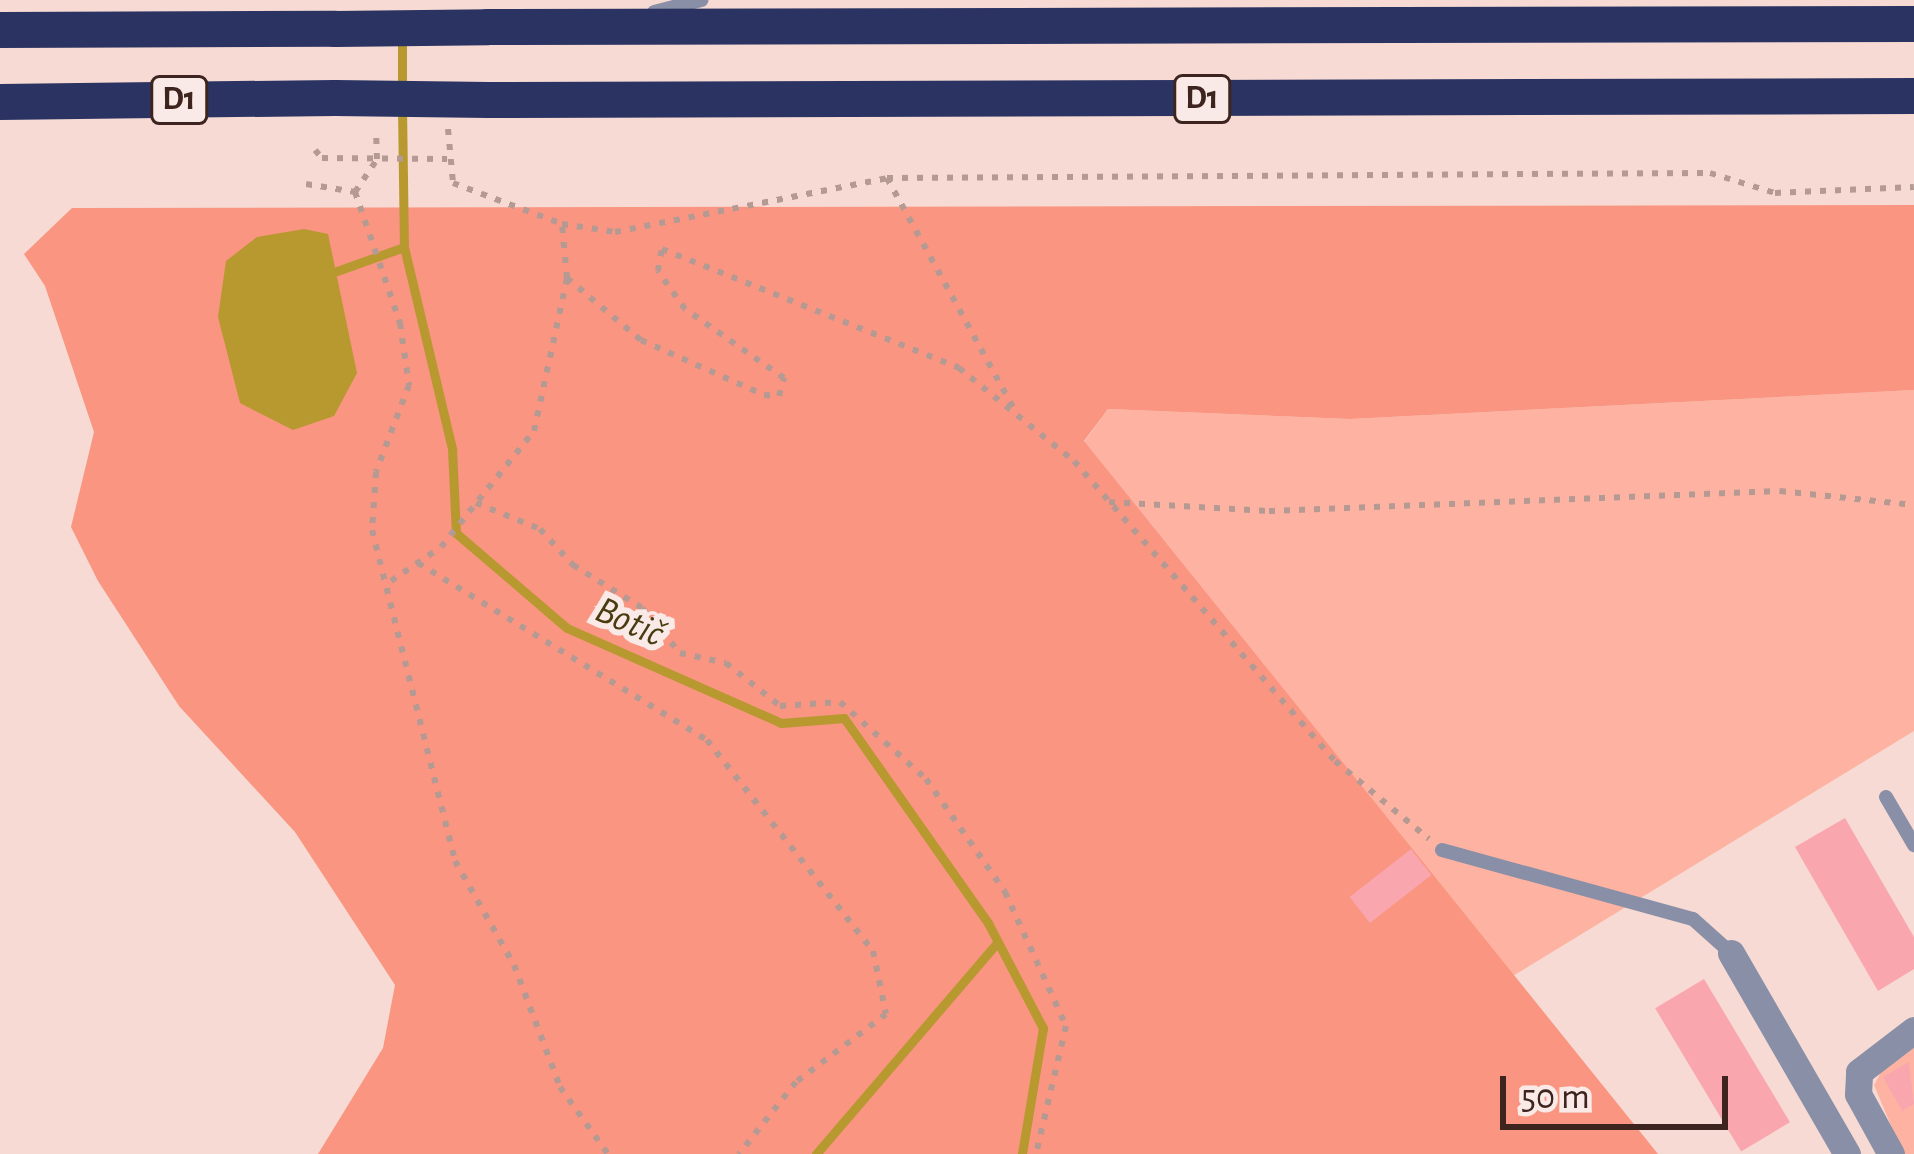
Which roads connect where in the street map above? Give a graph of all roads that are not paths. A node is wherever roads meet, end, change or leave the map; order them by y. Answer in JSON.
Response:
{"nodes":[{"id":1,"x":701,"y":0,"type":"edge"},
{"id":2,"x":1914,"y":23,"type":"edge"},
{"id":3,"x":599,"y":27,"type":"junction"},
{"id":4,"x":0,"y":30,"type":"edge"},
{"id":5,"x":1914,"y":96,"type":"edge"},
{"id":6,"x":11,"y":102,"type":"edge"},
{"id":7,"x":1886,"y":797,"type":"dead end"},
{"id":8,"x":1914,"y":845,"type":"edge"},
{"id":9,"x":1442,"y":850,"type":"road end"},
{"id":10,"x":1731,"y":953,"type":"joint"},
{"id":11,"x":1914,"y":1030,"type":"edge"},
{"id":12,"x":1847,"y":1154,"type":"edge"},
{"id":13,"x":1891,"y":1154,"type":"edge"}],
"edges":[{"from":1,"to":3,"type":"lane"},
{"from":2,"to":3,"type":"highway","number":"D1"},
{"from":3,"to":4,"type":"highway","number":"D1","bridge":true},
{"from":5,"to":6,"type":"highway","number":"D1","bridge":true},
{"from":7,"to":8,"type":"lane"},
{"from":9,"to":10,"type":"lane"},
{"from":10,"to":12,"type":"street"},
{"from":11,"to":13,"type":"street"}]}
